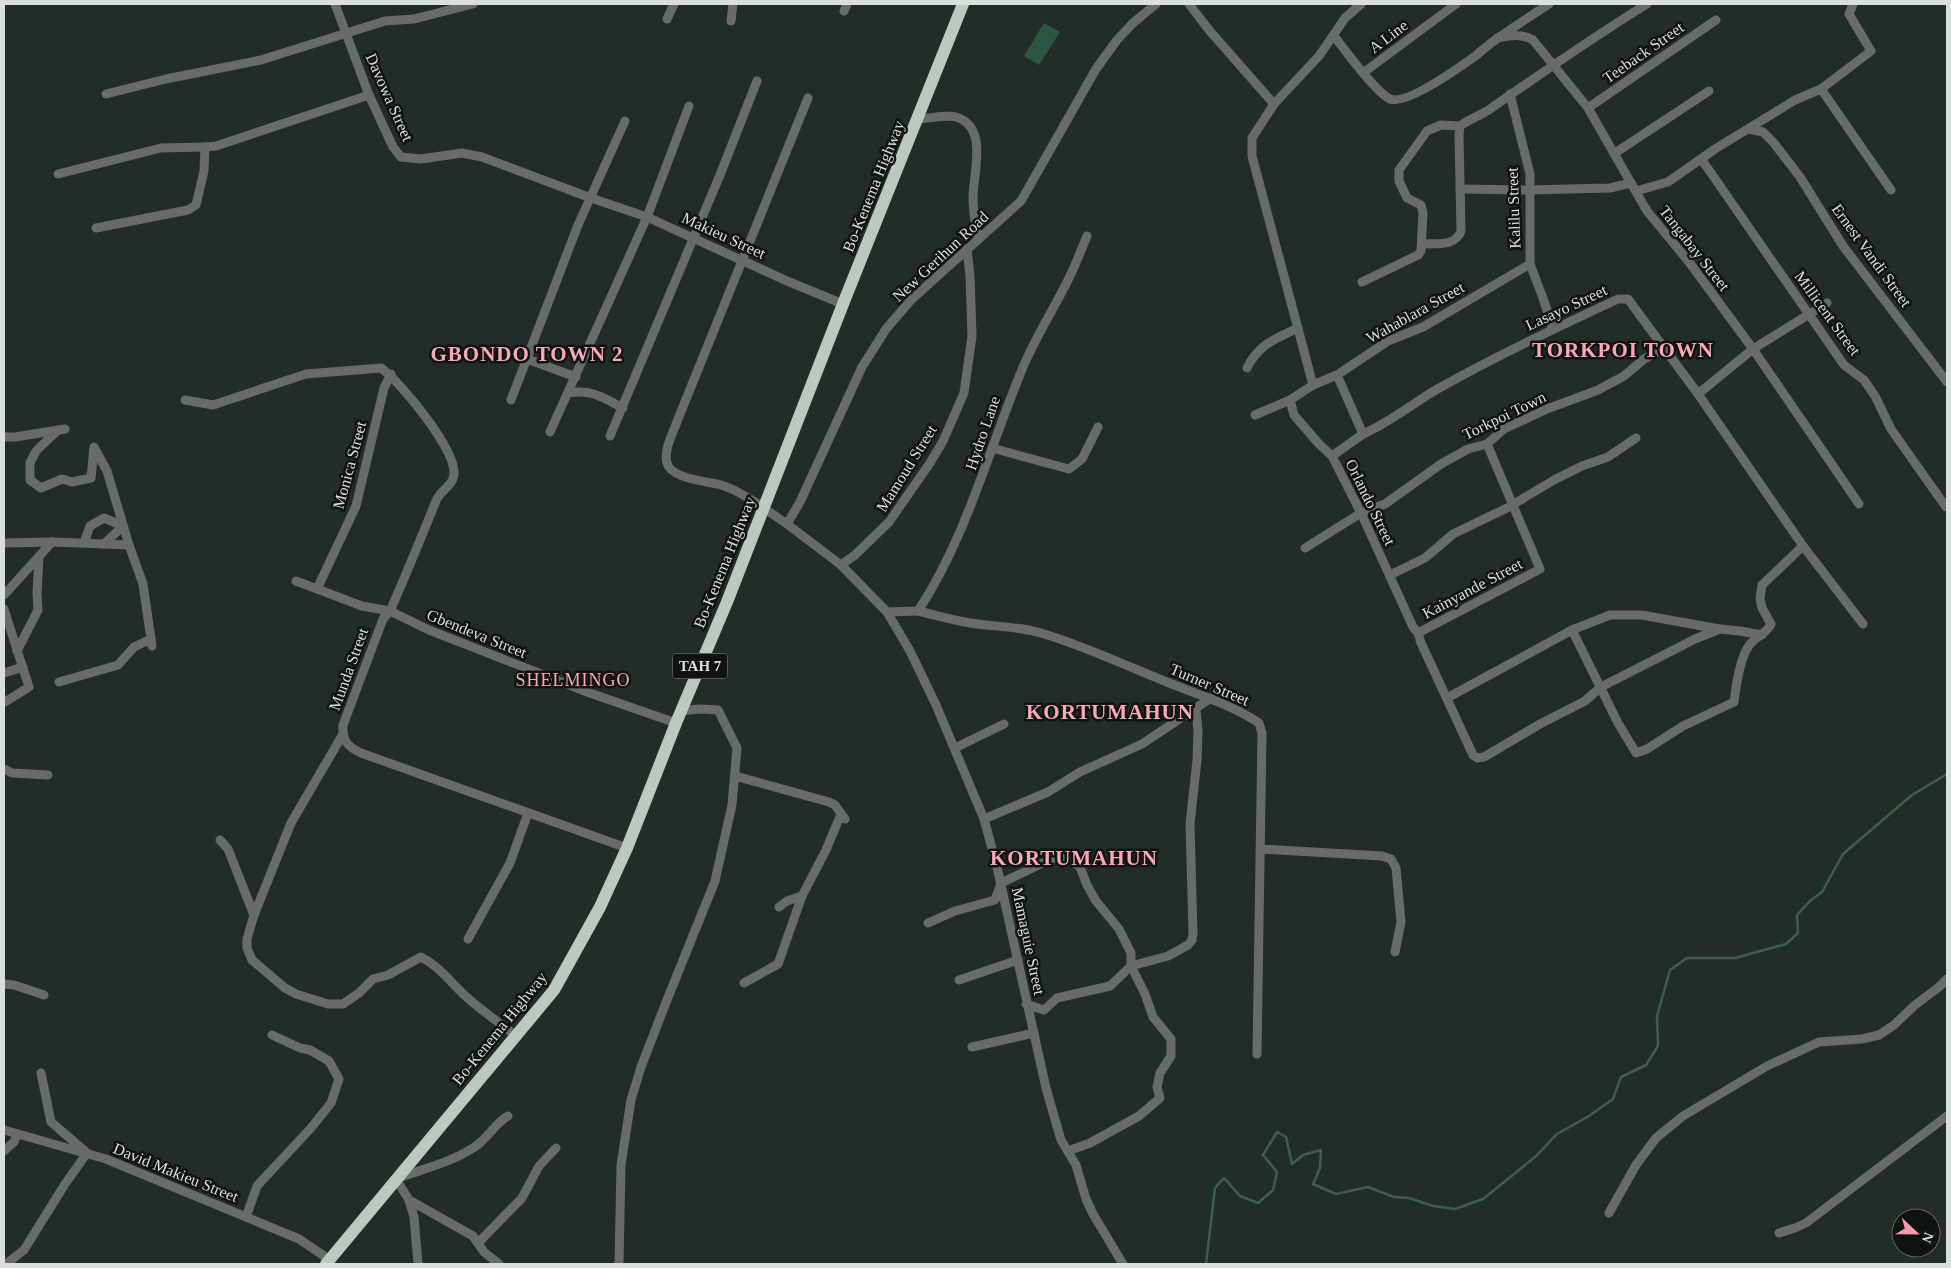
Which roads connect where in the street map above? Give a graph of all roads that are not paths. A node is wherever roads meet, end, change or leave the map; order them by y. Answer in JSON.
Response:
{"nodes":[{"id":1,"x":335,"y":4,"type":"edge"},
{"id":2,"x":473,"y":4,"type":"edge"},
{"id":3,"x":674,"y":4,"type":"edge"},
{"id":4,"x":734,"y":4,"type":"edge"},
{"id":5,"x":963,"y":4,"type":"edge"},
{"id":6,"x":1156,"y":4,"type":"edge"},
{"id":7,"x":1189,"y":4,"type":"edge"},
{"id":8,"x":1361,"y":4,"type":"edge"},
{"id":9,"x":1456,"y":4,"type":"edge"},
{"id":10,"x":1549,"y":4,"type":"edge"},
{"id":11,"x":1647,"y":4,"type":"edge"},
{"id":12,"x":1853,"y":4,"type":"edge"},
{"id":13,"x":667,"y":19,"type":"dead end"},
{"id":14,"x":1716,"y":20,"type":"dead end"},
{"id":15,"x":731,"y":22,"type":"dead end"},
{"id":16,"x":347,"y":34,"type":"junction"},
{"id":17,"x":1334,"y":36,"type":"junction"},
{"id":18,"x":1497,"y":38,"type":"junction"},
{"id":19,"x":1551,"y":65,"type":"junction"},
{"id":20,"x":1363,"y":73,"type":"junction"},
{"id":21,"x":757,"y":81,"type":"dead end"},
{"id":22,"x":1821,"y":89,"type":"junction"},
{"id":23,"x":1709,"y":91,"type":"dead end"},
{"id":24,"x":106,"y":94,"type":"dead end"},
{"id":25,"x":1510,"y":94,"type":"junction"},
{"id":26,"x":369,"y":95,"type":"junction"},
{"id":27,"x":808,"y":98,"type":"dead end"},
{"id":28,"x":1274,"y":104,"type":"junction"},
{"id":29,"x":689,"y":106,"type":"dead end"},
{"id":30,"x":1588,"y":108,"type":"junction"},
{"id":31,"x":918,"y":119,"type":"junction"},
{"id":32,"x":625,"y":121,"type":"dead end"},
{"id":33,"x":1460,"y":126,"type":"junction"},
{"id":34,"x":1749,"y":129,"type":"junction"},
{"id":35,"x":205,"y":147,"type":"junction"},
{"id":36,"x":1615,"y":153,"type":"junction"},
{"id":37,"x":1702,"y":160,"type":"junction"},
{"id":38,"x":58,"y":174,"type":"dead end"},
{"id":39,"x":1634,"y":187,"type":"junction"},
{"id":40,"x":1460,"y":189,"type":"junction"},
{"id":41,"x":1530,"y":190,"type":"junction"},
{"id":42,"x":1891,"y":190,"type":"dead end"},
{"id":43,"x":591,"y":198,"type":"junction"},
{"id":44,"x":647,"y":217,"type":"junction"},
{"id":45,"x":96,"y":228,"type":"dead end"},
{"id":46,"x":1087,"y":236,"type":"dead end"},
{"id":47,"x":694,"y":237,"type":"junction"},
{"id":48,"x":978,"y":240,"type":"junction"},
{"id":49,"x":1422,"y":244,"type":"junction"},
{"id":50,"x":967,"y":249,"type":"junction"},
{"id":51,"x":742,"y":260,"type":"junction"},
{"id":52,"x":1530,"y":264,"type":"junction"},
{"id":53,"x":1362,"y":282,"type":"dead end"},
{"id":54,"x":1827,"y":303,"type":"dead end"},
{"id":55,"x":843,"y":304,"type":"junction"},
{"id":56,"x":1809,"y":314,"type":"junction"},
{"id":57,"x":1298,"y":328,"type":"junction"},
{"id":58,"x":1553,"y":329,"type":"junction"},
{"id":59,"x":1664,"y":348,"type":"junction"},
{"id":60,"x":1753,"y":349,"type":"junction"},
{"id":61,"x":527,"y":359,"type":"junction"},
{"id":62,"x":1247,"y":368,"type":"dead end"},
{"id":63,"x":391,"y":374,"type":"junction"},
{"id":64,"x":1337,"y":375,"type":"junction"},
{"id":65,"x":576,"y":377,"type":"junction"},
{"id":66,"x":1947,"y":382,"type":"edge"},
{"id":67,"x":1313,"y":385,"type":"junction"},
{"id":68,"x":569,"y":392,"type":"junction"},
{"id":69,"x":1698,"y":394,"type":"junction"},
{"id":70,"x":185,"y":400,"type":"dead end"},
{"id":71,"x":511,"y":400,"type":"dead end"},
{"id":72,"x":1290,"y":400,"type":"junction"},
{"id":73,"x":623,"y":408,"type":"junction"},
{"id":74,"x":1255,"y":415,"type":"dead end"},
{"id":75,"x":1098,"y":427,"type":"dead end"},
{"id":76,"x":550,"y":432,"type":"dead end"},
{"id":77,"x":1363,"y":434,"type":"junction"},
{"id":78,"x":610,"y":436,"type":"dead end"},
{"id":79,"x":4,"y":437,"type":"edge"},
{"id":80,"x":1636,"y":438,"type":"dead end"},
{"id":81,"x":1487,"y":444,"type":"junction"},
{"id":82,"x":992,"y":448,"type":"junction"},
{"id":83,"x":1332,"y":456,"type":"junction"},
{"id":84,"x":1858,"y":504,"type":"dead end"},
{"id":85,"x":1512,"y":505,"type":"junction"},
{"id":86,"x":1946,"y":507,"type":"dead end"},
{"id":87,"x":764,"y":508,"type":"junction"},
{"id":88,"x":1361,"y":512,"type":"junction"},
{"id":89,"x":787,"y":524,"type":"junction"},
{"id":90,"x":123,"y":526,"type":"junction"},
{"id":91,"x":52,"y":542,"type":"junction"},
{"id":92,"x":4,"y":543,"type":"edge"},
{"id":93,"x":84,"y":543,"type":"junction"},
{"id":94,"x":104,"y":544,"type":"junction"},
{"id":95,"x":129,"y":545,"type":"junction"},
{"id":96,"x":1804,"y":546,"type":"junction"},
{"id":97,"x":1304,"y":548,"type":"dead end"},
{"id":98,"x":39,"y":556,"type":"junction"},
{"id":99,"x":841,"y":565,"type":"junction"},
{"id":100,"x":1390,"y":574,"type":"junction"},
{"id":101,"x":296,"y":581,"type":"dead end"},
{"id":102,"x":317,"y":589,"type":"junction"},
{"id":103,"x":4,"y":595,"type":"edge"},
{"id":104,"x":4,"y":609,"type":"edge"},
{"id":105,"x":390,"y":611,"type":"junction"},
{"id":106,"x":918,"y":611,"type":"junction"},
{"id":107,"x":887,"y":612,"type":"junction"},
{"id":108,"x":1863,"y":624,"type":"dead end"},
{"id":109,"x":1720,"y":629,"type":"junction"},
{"id":110,"x":1572,"y":630,"type":"junction"},
{"id":111,"x":1418,"y":633,"type":"junction"},
{"id":112,"x":1762,"y":635,"type":"junction"},
{"id":113,"x":18,"y":651,"type":"junction"},
{"id":114,"x":22,"y":667,"type":"junction"},
{"id":115,"x":4,"y":673,"type":"edge"},
{"id":116,"x":59,"y":682,"type":"dead end"},
{"id":117,"x":1601,"y":687,"type":"junction"},
{"id":118,"x":1211,"y":698,"type":"junction"},
{"id":119,"x":1447,"y":698,"type":"junction"},
{"id":120,"x":5,"y":702,"type":"dead end"},
{"id":121,"x":1196,"y":710,"type":"junction"},
{"id":122,"x":681,"y":711,"type":"junction"},
{"id":123,"x":676,"y":724,"type":"junction"},
{"id":124,"x":1004,"y":724,"type":"dead end"},
{"id":125,"x":343,"y":734,"type":"junction"},
{"id":126,"x":954,"y":748,"type":"junction"},
{"id":127,"x":4,"y":769,"type":"edge"},
{"id":128,"x":48,"y":775,"type":"dead end"},
{"id":129,"x":735,"y":776,"type":"junction"},
{"id":130,"x":528,"y":813,"type":"junction"},
{"id":131,"x":984,"y":819,"type":"junction"},
{"id":132,"x":220,"y":840,"type":"dead end"},
{"id":133,"x":627,"y":848,"type":"junction"},
{"id":134,"x":1261,"y":849,"type":"junction"},
{"id":135,"x":1001,"y":883,"type":"junction"},
{"id":136,"x":802,"y":896,"type":"junction"},
{"id":137,"x":779,"y":907,"type":"dead end"},
{"id":138,"x":254,"y":915,"type":"junction"},
{"id":139,"x":928,"y":922,"type":"dead end"},
{"id":140,"x":468,"y":939,"type":"dead end"},
{"id":141,"x":1395,"y":952,"type":"dead end"},
{"id":142,"x":1018,"y":960,"type":"junction"},
{"id":143,"x":1131,"y":966,"type":"junction"},
{"id":144,"x":1947,"y":979,"type":"edge"},
{"id":145,"x":959,"y":980,"type":"dead end"},
{"id":146,"x":744,"y":983,"type":"dead end"},
{"id":147,"x":4,"y":984,"type":"edge"},
{"id":148,"x":44,"y":995,"type":"dead end"},
{"id":149,"x":1026,"y":1004,"type":"junction"},
{"id":150,"x":1034,"y":1033,"type":"junction"},
{"id":151,"x":272,"y":1035,"type":"dead end"},
{"id":152,"x":516,"y":1036,"type":"junction"},
{"id":153,"x":972,"y":1047,"type":"dead end"},
{"id":154,"x":1258,"y":1054,"type":"dead end"},
{"id":155,"x":41,"y":1073,"type":"dead end"},
{"id":156,"x":508,"y":1116,"type":"dead end"},
{"id":157,"x":1947,"y":1116,"type":"edge"},
{"id":158,"x":4,"y":1130,"type":"edge"},
{"id":159,"x":17,"y":1135,"type":"junction"},
{"id":160,"x":556,"y":1148,"type":"dead end"},
{"id":161,"x":1068,"y":1151,"type":"junction"},
{"id":162,"x":4,"y":1152,"type":"edge"},
{"id":163,"x":87,"y":1152,"type":"junction"},
{"id":164,"x":396,"y":1179,"type":"junction"},
{"id":165,"x":409,"y":1200,"type":"junction"},
{"id":166,"x":1609,"y":1213,"type":"dead end"},
{"id":167,"x":246,"y":1217,"type":"junction"},
{"id":168,"x":1779,"y":1233,"type":"dead end"},
{"id":169,"x":478,"y":1244,"type":"junction"},
{"id":170,"x":328,"y":1262,"type":"edge"},
{"id":171,"x":6,"y":1264,"type":"edge"},
{"id":172,"x":418,"y":1264,"type":"edge"},
{"id":173,"x":499,"y":1264,"type":"edge"},
{"id":174,"x":619,"y":1264,"type":"edge"},
{"id":175,"x":1123,"y":1264,"type":"edge"}],
"edges":[{"from":1,"to":16,"type":"street","name":"Davowa Street"},
{"from":2,"to":16,"type":"street"},
{"from":3,"to":13,"type":"street"},
{"from":4,"to":15,"type":"street"},
{"from":5,"to":31,"type":"highway","name":"Bo-Kenema Highway","number":"TAH 7"},
{"from":6,"to":48,"type":"street","name":"New Gerihun Road"},
{"from":7,"to":28,"type":"street"},
{"from":8,"to":17,"type":"street"},
{"from":9,"to":20,"type":"street","name":"A Line"},
{"from":10,"to":18,"type":"street"},
{"from":11,"to":19,"type":"street"},
{"from":12,"to":22,"type":"street"},
{"from":14,"to":30,"type":"street","name":"Teeback Street"},
{"from":16,"to":24,"type":"street"},
{"from":16,"to":26,"type":"street","name":"Davowa Street"},
{"from":17,"to":20,"type":"street"},
{"from":17,"to":28,"type":"street"},
{"from":18,"to":19,"type":"street","name":"Tangabay Street"},
{"from":18,"to":20,"type":"street"},
{"from":19,"to":25,"type":"street"},
{"from":19,"to":30,"type":"street","name":"Tangabay Street"},
{"from":21,"to":47,"type":"street"},
{"from":22,"to":34,"type":"street"},
{"from":22,"to":42,"type":"street"},
{"from":23,"to":36,"type":"street"},
{"from":25,"to":33,"type":"street"},
{"from":25,"to":41,"type":"street","name":"Kalilu Street"},
{"from":26,"to":35,"type":"street"},
{"from":26,"to":43,"type":"street","name":"Davowa Street"},
{"from":27,"to":51,"type":"street"},
{"from":28,"to":57,"type":"street"},
{"from":29,"to":44,"type":"street"},
{"from":30,"to":36,"type":"street","name":"Tangabay Street"},
{"from":31,"to":48,"type":"street"},
{"from":31,"to":55,"type":"highway","name":"Bo-Kenema Highway","number":"TAH 7"},
{"from":32,"to":43,"type":"street"},
{"from":33,"to":40,"type":"street"},
{"from":33,"to":49,"type":"street"},
{"from":34,"to":37,"type":"street"},
{"from":34,"to":66,"type":"street","name":"Ernest Vandi Street"},
{"from":35,"to":38,"type":"street"},
{"from":35,"to":45,"type":"street"},
{"from":36,"to":39,"type":"street","name":"Tangabay Street"},
{"from":37,"to":39,"type":"street"},
{"from":37,"to":56,"type":"street","name":"Millicent Street"},
{"from":39,"to":41,"type":"street"},
{"from":39,"to":60,"type":"street","name":"Tangabay Street"},
{"from":40,"to":41,"type":"street"},
{"from":40,"to":49,"type":"street"},
{"from":41,"to":52,"type":"street","name":"Kalilu Street"},
{"from":43,"to":44,"type":"street","name":"Makieu Street"},
{"from":43,"to":61,"type":"street"},
{"from":44,"to":47,"type":"street","name":"Makieu Street"},
{"from":44,"to":65,"type":"street"},
{"from":46,"to":82,"type":"street","name":"Hydro Lane"},
{"from":47,"to":51,"type":"street","name":"Makieu Street"},
{"from":47,"to":73,"type":"street"},
{"from":48,"to":50,"type":"street","name":"New Gerihun Road"},
{"from":49,"to":53,"type":"street"},
{"from":50,"to":89,"type":"street","name":"New Gerihun Road"},
{"from":50,"to":99,"type":"street","name":"Mamoud Street"},
{"from":51,"to":55,"type":"street","name":"Makieu Street"},
{"from":51,"to":87,"type":"street"},
{"from":52,"to":58,"type":"street"},
{"from":52,"to":64,"type":"street","name":"Wahablara Street"},
{"from":54,"to":56,"type":"street"},
{"from":55,"to":87,"type":"highway","name":"Bo-Kenema Highway","number":"TAH 7"},
{"from":56,"to":60,"type":"street"},
{"from":56,"to":86,"type":"street","name":"Millicent Street"},
{"from":57,"to":62,"type":"street"},
{"from":57,"to":67,"type":"street"},
{"from":58,"to":59,"type":"street","name":"Lasayo Street"},
{"from":58,"to":77,"type":"street","name":"Lasayo Street"},
{"from":59,"to":69,"type":"street","name":"Lasayo Street"},
{"from":59,"to":81,"type":"street","name":"Torkpoi Town"},
{"from":60,"to":69,"type":"street"},
{"from":60,"to":84,"type":"street","name":"Tangabay Street"},
{"from":61,"to":65,"type":"street"},
{"from":61,"to":71,"type":"street"},
{"from":63,"to":70,"type":"street"},
{"from":63,"to":102,"type":"street","name":"Monica Street"},
{"from":63,"to":105,"type":"street","name":"Munda Street"},
{"from":64,"to":67,"type":"street","name":"Wahablara Street"},
{"from":64,"to":77,"type":"street"},
{"from":65,"to":68,"type":"street"},
{"from":67,"to":72,"type":"street"},
{"from":68,"to":73,"type":"street"},
{"from":68,"to":76,"type":"street"},
{"from":69,"to":96,"type":"street","name":"Lasayo Street"},
{"from":72,"to":74,"type":"street"},
{"from":72,"to":83,"type":"street","name":"Orlando Street"},
{"from":73,"to":78,"type":"street"},
{"from":75,"to":82,"type":"street"},
{"from":77,"to":83,"type":"street","name":"Lasayo Street"},
{"from":79,"to":90,"type":"street"},
{"from":80,"to":85,"type":"street"},
{"from":81,"to":85,"type":"street"},
{"from":81,"to":88,"type":"street","name":"Torkpoi Town"},
{"from":82,"to":106,"type":"street","name":"Hydro Lane"},
{"from":83,"to":88,"type":"street","name":"Orlando Street"},
{"from":85,"to":100,"type":"street"},
{"from":85,"to":111,"type":"street","name":"Kainyande Street"},
{"from":87,"to":89,"type":"street"},
{"from":87,"to":122,"type":"highway","name":"Bo-Kenema Highway","number":"TAH 7"},
{"from":88,"to":97,"type":"street","name":"Torkpoi Town"},
{"from":88,"to":100,"type":"street","name":"Orlando Street"},
{"from":89,"to":99,"type":"street","name":"Mamaguie Street"},
{"from":90,"to":93,"type":"street"},
{"from":90,"to":94,"type":"street"},
{"from":90,"to":95,"type":"street"},
{"from":91,"to":92,"type":"street"},
{"from":91,"to":93,"type":"street"},
{"from":91,"to":98,"type":"street"},
{"from":93,"to":94,"type":"street"},
{"from":94,"to":95,"type":"street"},
{"from":95,"to":116,"type":"street"},
{"from":96,"to":108,"type":"street","name":"Lasayo Street"},
{"from":96,"to":112,"type":"street"},
{"from":98,"to":103,"type":"street"},
{"from":98,"to":113,"type":"street"},
{"from":99,"to":107,"type":"street","name":"Mamaguie Street"},
{"from":100,"to":111,"type":"street","name":"Orlando Street"},
{"from":101,"to":102,"type":"street","name":"Gbendeva Street"},
{"from":102,"to":105,"type":"street","name":"Gbendeva Street"},
{"from":104,"to":113,"type":"street"},
{"from":105,"to":123,"type":"street","name":"Gbendeva Street"},
{"from":105,"to":125,"type":"street","name":"Munda Street"},
{"from":106,"to":107,"type":"street"},
{"from":106,"to":118,"type":"street","name":"Turner Street"},
{"from":107,"to":126,"type":"street","name":"Mamaguie Street"},
{"from":109,"to":110,"type":"street"},
{"from":109,"to":112,"type":"street"},
{"from":109,"to":117,"type":"street"},
{"from":110,"to":117,"type":"street"},
{"from":110,"to":119,"type":"street"},
{"from":111,"to":119,"type":"street","name":"Orlando Street"},
{"from":112,"to":117,"type":"street"},
{"from":113,"to":114,"type":"street"},
{"from":114,"to":115,"type":"street"},
{"from":114,"to":120,"type":"street"},
{"from":117,"to":119,"type":"street","name":"Orlando Street"},
{"from":118,"to":121,"type":"street"},
{"from":118,"to":134,"type":"street","name":"Turner Street"},
{"from":121,"to":131,"type":"street"},
{"from":121,"to":143,"type":"street"},
{"from":122,"to":123,"type":"highway","name":"Bo-Kenema Highway","number":"TAH 7"},
{"from":122,"to":129,"type":"street"},
{"from":123,"to":133,"type":"highway","name":"Bo-Kenema Highway","number":"TAH 7"},
{"from":124,"to":126,"type":"street"},
{"from":125,"to":130,"type":"street","name":"Munda Street"},
{"from":125,"to":138,"type":"street"},
{"from":126,"to":131,"type":"street","name":"Mamaguie Street"},
{"from":127,"to":128,"type":"street"},
{"from":129,"to":136,"type":"street"},
{"from":129,"to":174,"type":"street"},
{"from":130,"to":133,"type":"street","name":"Munda Street"},
{"from":130,"to":140,"type":"street"},
{"from":131,"to":135,"type":"street","name":"Mamaguie Street"},
{"from":132,"to":138,"type":"street"},
{"from":133,"to":152,"type":"highway","name":"Bo-Kenema Highway","number":"TAH 7"},
{"from":134,"to":141,"type":"street"},
{"from":134,"to":154,"type":"street","name":"Turner Street"},
{"from":135,"to":139,"type":"street"},
{"from":135,"to":142,"type":"street","name":"Mamaguie Street"},
{"from":135,"to":143,"type":"street"},
{"from":136,"to":137,"type":"street"},
{"from":136,"to":146,"type":"street"},
{"from":138,"to":152,"type":"street"},
{"from":142,"to":145,"type":"street"},
{"from":142,"to":149,"type":"street","name":"Mamaguie Street"},
{"from":143,"to":149,"type":"street"},
{"from":143,"to":161,"type":"street"},
{"from":144,"to":166,"type":"street"},
{"from":147,"to":148,"type":"street"},
{"from":149,"to":150,"type":"street","name":"Mamaguie Street"},
{"from":150,"to":153,"type":"street"},
{"from":150,"to":161,"type":"street","name":"Mamaguie Street"},
{"from":151,"to":167,"type":"street"},
{"from":152,"to":164,"type":"highway","name":"Bo-Kenema Highway","number":"TAH 7"},
{"from":155,"to":163,"type":"street"},
{"from":156,"to":164,"type":"street"},
{"from":157,"to":168,"type":"street"},
{"from":158,"to":159,"type":"street","name":"David Makieu Street"},
{"from":159,"to":162,"type":"street"},
{"from":159,"to":163,"type":"street","name":"David Makieu Street"},
{"from":160,"to":169,"type":"street"},
{"from":161,"to":175,"type":"street","name":"Mamaguie Street"},
{"from":163,"to":167,"type":"street","name":"David Makieu Street"},
{"from":163,"to":171,"type":"street"},
{"from":164,"to":165,"type":"street"},
{"from":164,"to":170,"type":"highway","name":"Bo-Kenema Highway","number":"TAH 7"},
{"from":165,"to":169,"type":"street"},
{"from":165,"to":172,"type":"street"},
{"from":167,"to":170,"type":"street","name":"David Makieu Street"},
{"from":169,"to":173,"type":"street"}]}
